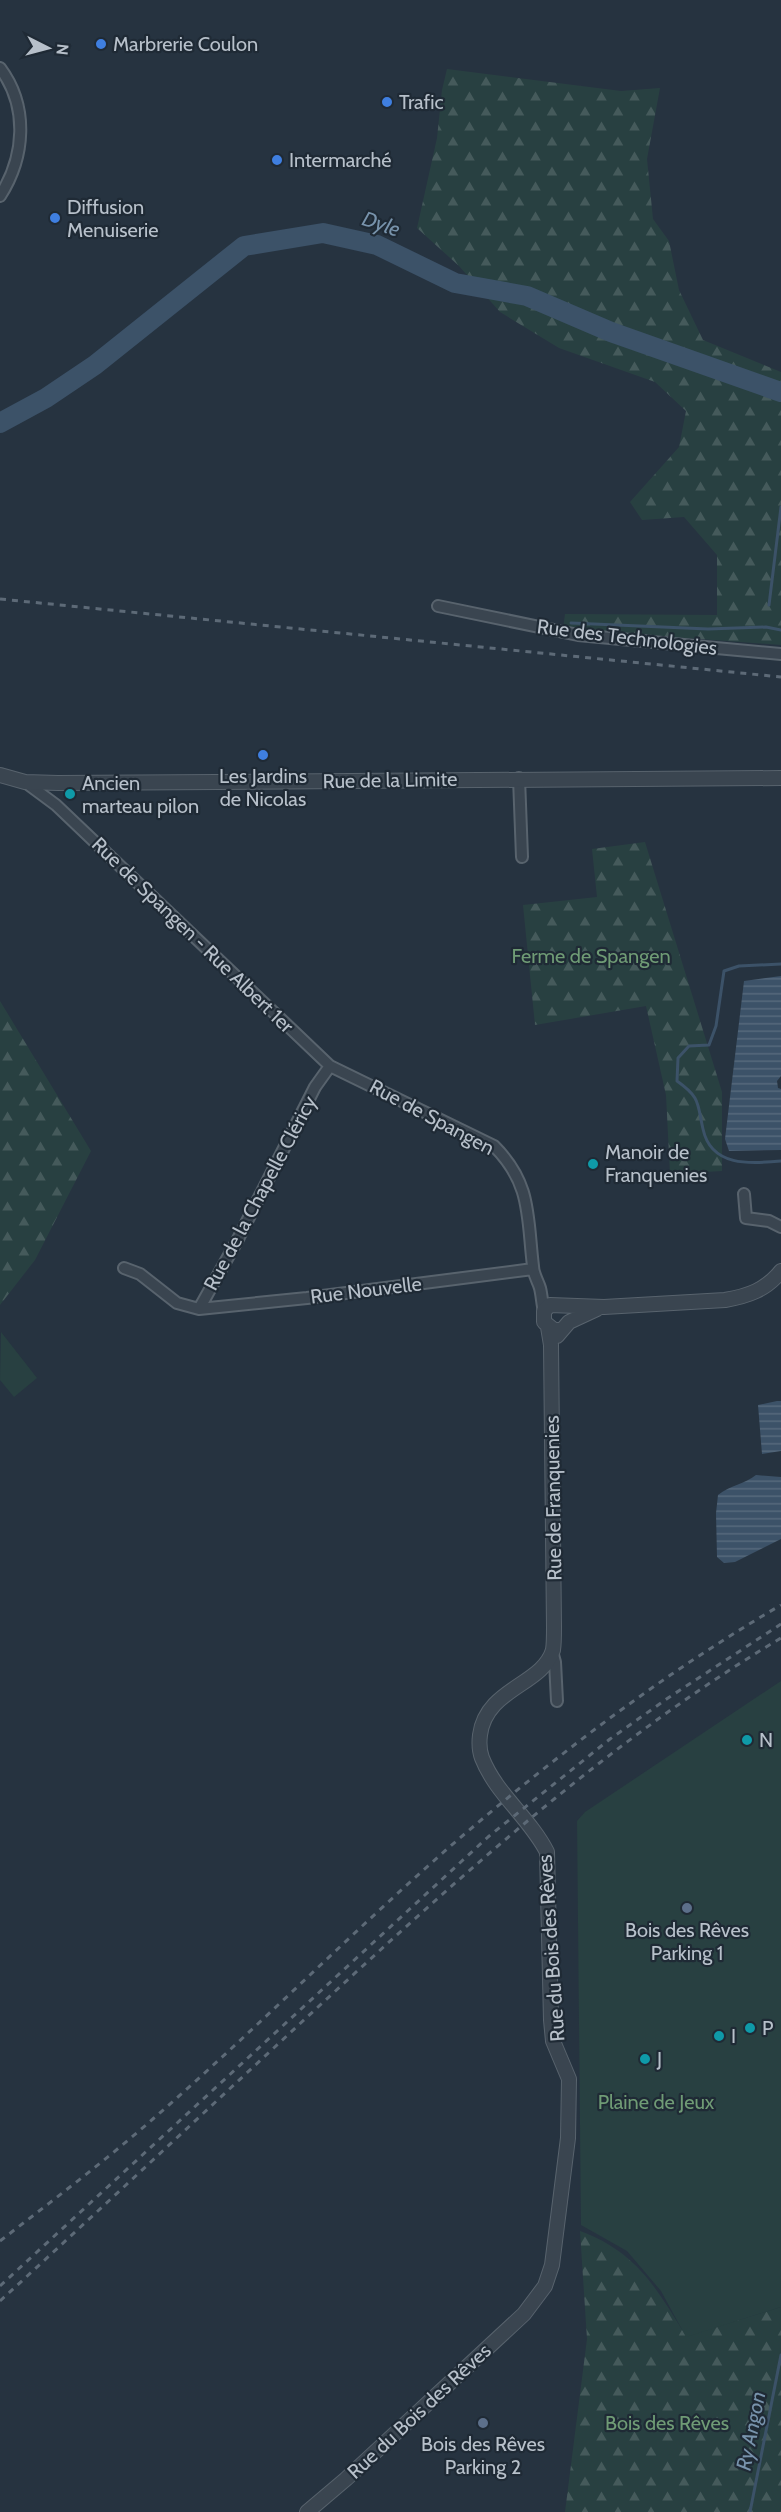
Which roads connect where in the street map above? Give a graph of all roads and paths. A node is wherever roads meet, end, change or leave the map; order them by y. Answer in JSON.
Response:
{"nodes":[{"id":1,"x":0,"y":68,"type":"edge"},
{"id":2,"x":0,"y":196,"type":"edge"},
{"id":3,"x":438,"y":606,"type":"dead end"},
{"id":4,"x":781,"y":654,"type":"edge"},
{"id":5,"x":0,"y":775,"type":"edge"},
{"id":6,"x":519,"y":778,"type":"junction"},
{"id":7,"x":781,"y":778,"type":"edge"},
{"id":8,"x":25,"y":782,"type":"junction"},
{"id":9,"x":58,"y":783,"type":"junction"},
{"id":10,"x":56,"y":805,"type":"junction"},
{"id":11,"x":522,"y":857,"type":"dead end"},
{"id":12,"x":330,"y":1066,"type":"junction"},
{"id":13,"x":744,"y":1194,"type":"dead end"},
{"id":14,"x":781,"y":1227,"type":"edge"},
{"id":15,"x":124,"y":1268,"type":"dead end"},
{"id":16,"x":533,"y":1269,"type":"junction"},
{"id":17,"x":781,"y":1271,"type":"edge"},
{"id":18,"x":554,"y":1307,"type":"junction"},
{"id":19,"x":603,"y":1307,"type":"junction"},
{"id":20,"x":199,"y":1309,"type":"junction"},
{"id":21,"x":559,"y":1326,"type":"junction"},
{"id":22,"x":552,"y":1651,"type":"junction"},
{"id":23,"x":557,"y":1701,"type":"dead end"},
{"id":24,"x":307,"y":2512,"type":"edge"}],
"edges":[{"from":1,"to":2,"type":"street"},
{"from":3,"to":4,"type":"street","name":"Rue des Technologies"},
{"from":5,"to":8,"type":"street","name":"Rue de la Limite"},
{"from":6,"to":7,"type":"street","name":"Rue de la Limite"},
{"from":6,"to":9,"type":"street","name":"Rue de la Limite"},
{"from":6,"to":11,"type":"street"},
{"from":8,"to":9,"type":"street","name":"Rue de la Limite"},
{"from":8,"to":10,"type":"street","name":"Rue de Spangen - Rue Albert 1er"},
{"from":9,"to":10,"type":"street"},
{"from":10,"to":12,"type":"street","name":"Rue de Spangen - Rue Albert 1er"},
{"from":12,"to":16,"type":"street","name":"Rue de Spangen"},
{"from":12,"to":20,"type":"street","name":"Rue de la Chapelle Cléricy"},
{"from":13,"to":14,"type":"street"},
{"from":15,"to":20,"type":"street","name":"Rue de la Chapelle Cléricy"},
{"from":16,"to":18,"type":"street","name":"Rue de Spangen"},
{"from":16,"to":20,"type":"street","name":"Rue Nouvelle"},
{"from":17,"to":19,"type":"street"},
{"from":18,"to":19,"type":"street"},
{"from":18,"to":21,"type":"street"},
{"from":18,"to":21,"type":"street"},
{"from":19,"to":21,"type":"street"},
{"from":21,"to":22,"type":"street","name":"Rue de Franquenies"},
{"from":22,"to":23,"type":"street"},
{"from":22,"to":24,"type":"street","name":"Rue du Bois des Rêves"}]}
